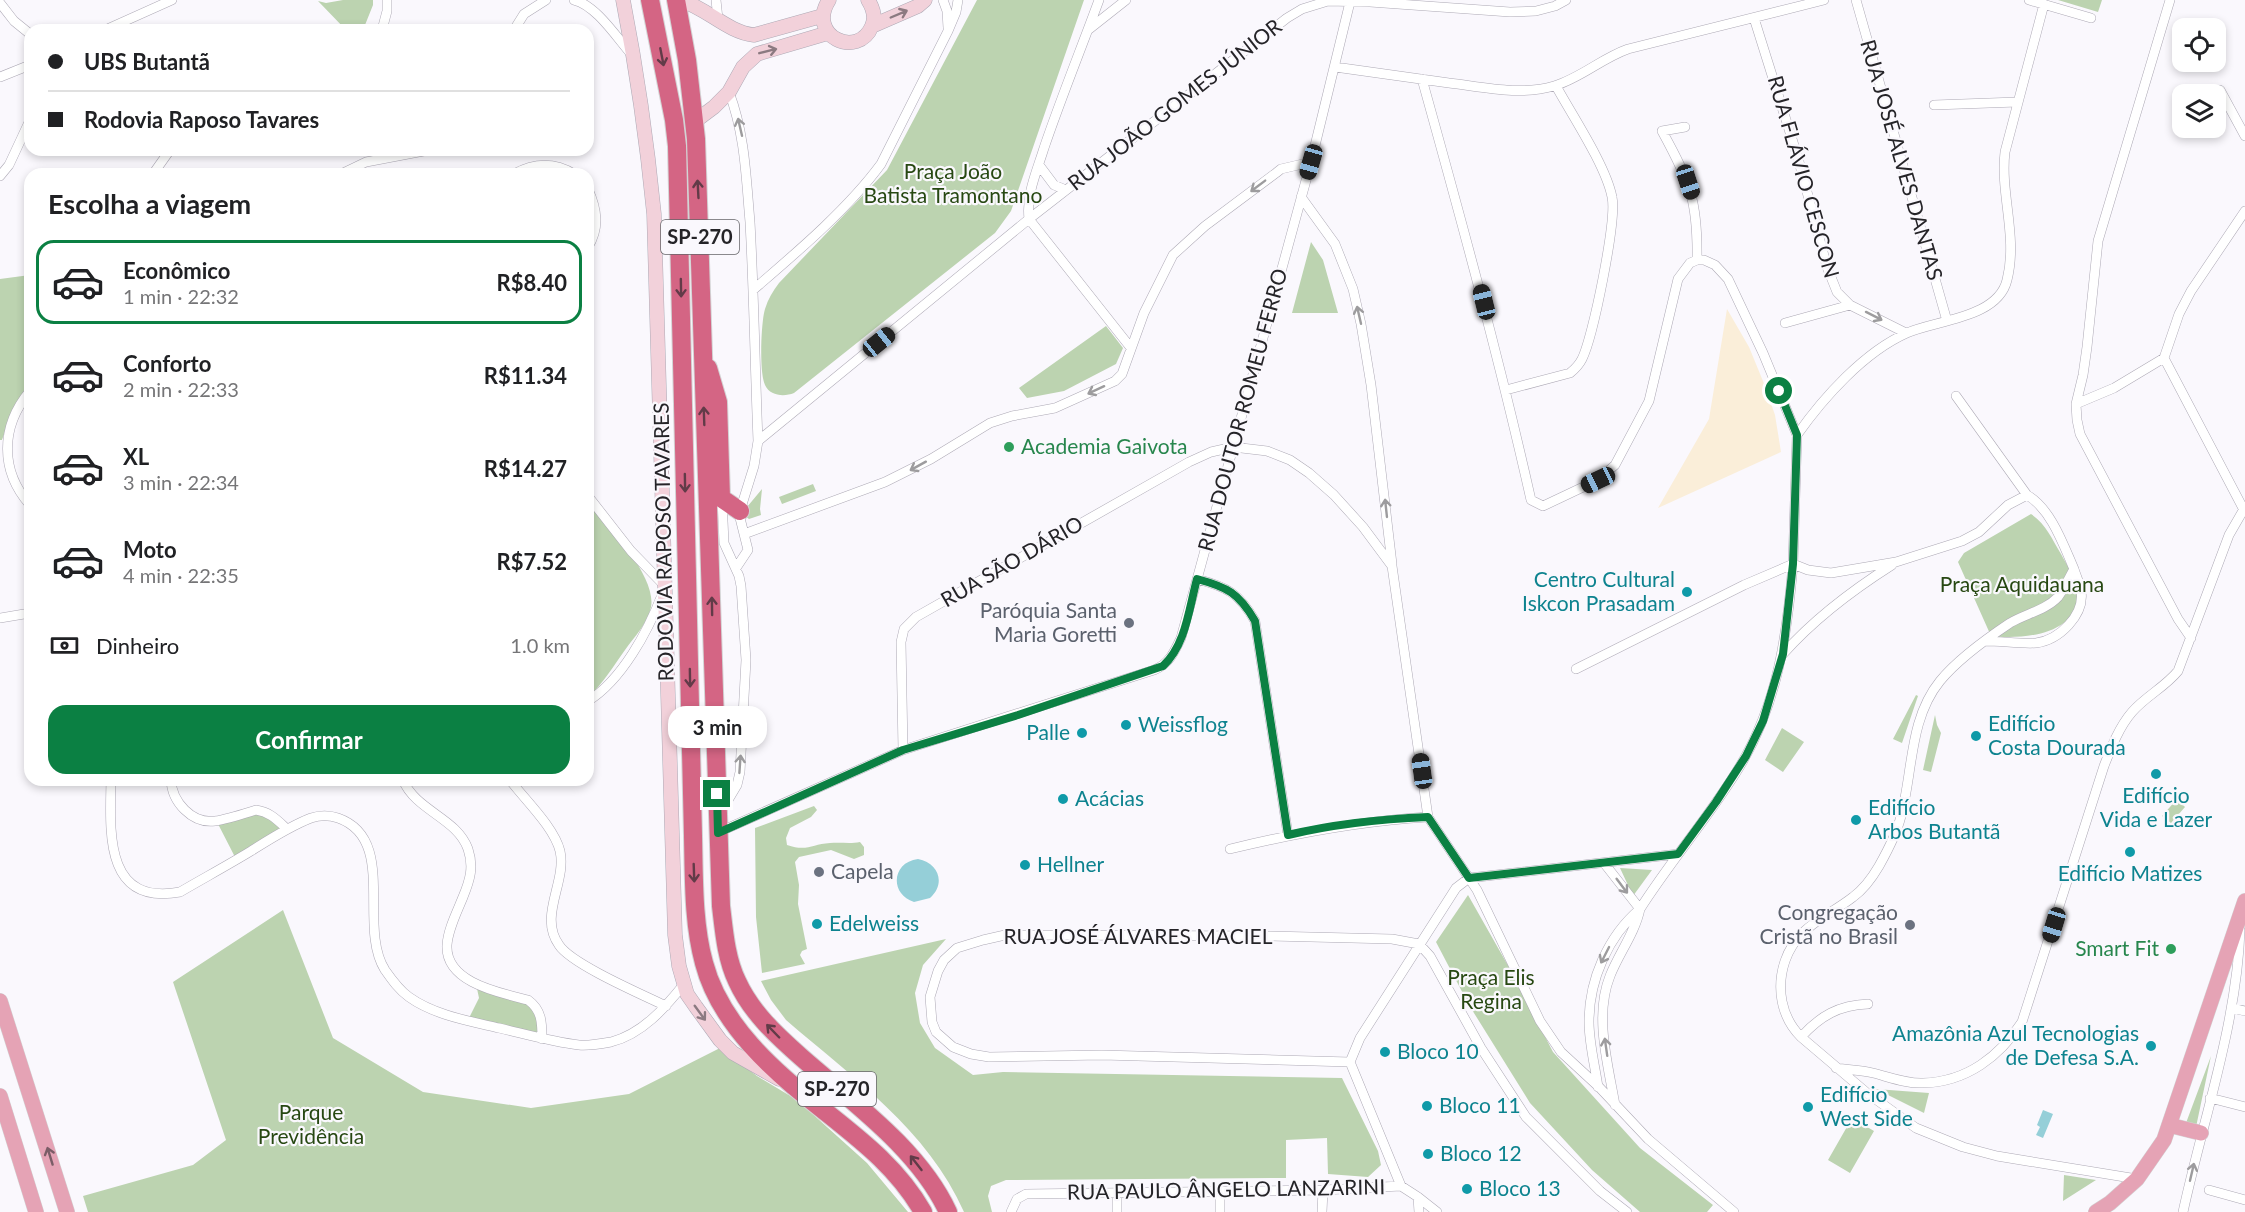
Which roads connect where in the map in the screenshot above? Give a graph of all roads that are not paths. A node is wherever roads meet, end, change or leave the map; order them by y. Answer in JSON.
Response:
{"nodes":[{"id":1,"x":172,"y":0,"type":"edge"},
{"id":2,"x":387,"y":0,"type":"edge"},
{"id":3,"x":546,"y":0,"type":"edge"},
{"id":4,"x":573,"y":0,"type":"edge"},
{"id":5,"x":623,"y":0,"type":"edge"},
{"id":6,"x":650,"y":0,"type":"edge"},
{"id":7,"x":678,"y":0,"type":"edge"},
{"id":8,"x":716,"y":0,"type":"edge"},
{"id":9,"x":829,"y":0,"type":"edge"},
{"id":10,"x":868,"y":0,"type":"edge"},
{"id":11,"x":926,"y":0,"type":"edge"},
{"id":12,"x":944,"y":0,"type":"edge"},
{"id":13,"x":958,"y":0,"type":"edge"},
{"id":14,"x":1099,"y":0,"type":"edge"},
{"id":15,"x":1126,"y":0,"type":"edge"},
{"id":16,"x":1566,"y":0,"type":"edge"},
{"id":17,"x":1824,"y":0,"type":"edge"},
{"id":18,"x":1856,"y":0,"type":"edge"},
{"id":19,"x":2029,"y":0,"type":"edge"},
{"id":20,"x":2170,"y":0,"type":"edge"},
{"id":21,"x":1350,"y":2,"type":"junction"},
{"id":22,"x":0,"y":3,"type":"edge"},
{"id":23,"x":1455,"y":3,"type":"edge"},
{"id":24,"x":1553,"y":3,"type":"edge"},
{"id":25,"x":2044,"y":4,"type":"junction"},
{"id":26,"x":822,"y":16,"type":"junction"},
{"id":27,"x":1754,"y":18,"type":"junction"},
{"id":28,"x":2091,"y":18,"type":"dead end"},
{"id":29,"x":718,"y":19,"type":"junction"},
{"id":30,"x":118,"y":24,"type":"edge"},
{"id":31,"x":383,"y":24,"type":"edge"},
{"id":32,"x":518,"y":24,"type":"edge"},
{"id":33,"x":872,"y":26,"type":"junction"},
{"id":34,"x":24,"y":29,"type":"edge"},
{"id":35,"x":1088,"y":30,"type":"junction"},
{"id":36,"x":948,"y":31,"type":"junction"},
{"id":37,"x":828,"y":33,"type":"junction"},
{"id":38,"x":634,"y":57,"type":"junction"},
{"id":39,"x":24,"y":67,"type":"edge"},
{"id":40,"x":1335,"y":67,"type":"junction"},
{"id":41,"x":0,"y":77,"type":"edge"},
{"id":42,"x":1422,"y":79,"type":"junction"},
{"id":43,"x":1556,"y":86,"type":"junction"},
{"id":44,"x":729,"y":92,"type":"junction"},
{"id":45,"x":2226,"y":101,"type":"edge"},
{"id":46,"x":2017,"y":102,"type":"junction"},
{"id":47,"x":1934,"y":105,"type":"dead end"},
{"id":48,"x":694,"y":122,"type":"junction"},
{"id":49,"x":1684,"y":127,"type":"dead end"},
{"id":50,"x":24,"y":133,"type":"edge"},
{"id":51,"x":2245,"y":136,"type":"edge"},
{"id":52,"x":398,"y":156,"type":"edge"},
{"id":53,"x":1311,"y":162,"type":"junction"},
{"id":54,"x":1039,"y":165,"type":"junction"},
{"id":55,"x":350,"y":168,"type":"edge"},
{"id":56,"x":527,"y":168,"type":"edge"},
{"id":57,"x":562,"y":168,"type":"edge"},
{"id":58,"x":0,"y":176,"type":"edge"},
{"id":59,"x":1066,"y":190,"type":"junction"},
{"id":60,"x":1301,"y":197,"type":"junction"},
{"id":61,"x":594,"y":204,"type":"edge"},
{"id":62,"x":2245,"y":211,"type":"edge"},
{"id":63,"x":1029,"y":219,"type":"junction"},
{"id":64,"x":594,"y":229,"type":"edge"},
{"id":65,"x":1697,"y":260,"type":"junction"},
{"id":66,"x":753,"y":290,"type":"junction"},
{"id":67,"x":1850,"y":305,"type":"junction"},
{"id":68,"x":1947,"y":321,"type":"junction"},
{"id":69,"x":1785,"y":323,"type":"dead end"},
{"id":70,"x":1906,"y":333,"type":"junction"},
{"id":71,"x":1131,"y":348,"type":"junction"},
{"id":72,"x":701,"y":352,"type":"junction"},
{"id":73,"x":2164,"y":358,"type":"junction"},
{"id":74,"x":1506,"y":390,"type":"junction"},
{"id":75,"x":1956,"y":396,"type":"dead end"},
{"id":76,"x":24,"y":399,"type":"edge"},
{"id":77,"x":2076,"y":404,"type":"junction"},
{"id":78,"x":1797,"y":435,"type":"junction"},
{"id":79,"x":758,"y":441,"type":"junction"},
{"id":80,"x":1233,"y":447,"type":"junction"},
{"id":81,"x":2027,"y":495,"type":"junction"},
{"id":82,"x":24,"y":498,"type":"edge"},
{"id":83,"x":722,"y":498,"type":"junction"},
{"id":84,"x":594,"y":504,"type":"edge"},
{"id":85,"x":2244,"y":510,"type":"edge"},
{"id":86,"x":740,"y":511,"type":"junction"},
{"id":87,"x":744,"y":534,"type":"junction"},
{"id":88,"x":1896,"y":562,"type":"junction"},
{"id":89,"x":1793,"y":564,"type":"junction"},
{"id":90,"x":1392,"y":566,"type":"junction"},
{"id":91,"x":736,"y":568,"type":"junction"},
{"id":92,"x":2073,"y":569,"type":"junction"},
{"id":93,"x":1197,"y":579,"type":"junction"},
{"id":94,"x":664,"y":588,"type":"junction"},
{"id":95,"x":24,"y":614,"type":"edge"},
{"id":96,"x":0,"y":618,"type":"edge"},
{"id":97,"x":2191,"y":639,"type":"junction"},
{"id":98,"x":1985,"y":641,"type":"junction"},
{"id":99,"x":1783,"y":654,"type":"junction"},
{"id":100,"x":1576,"y":669,"type":"dead end"},
{"id":101,"x":594,"y":696,"type":"edge"},
{"id":102,"x":903,"y":750,"type":"junction"},
{"id":103,"x":111,"y":786,"type":"edge"},
{"id":104,"x":172,"y":786,"type":"edge"},
{"id":105,"x":407,"y":786,"type":"edge"},
{"id":106,"x":515,"y":786,"type":"edge"},
{"id":107,"x":1428,"y":817,"type":"junction"},
{"id":108,"x":718,"y":825,"type":"junction"},
{"id":109,"x":287,"y":830,"type":"junction"},
{"id":110,"x":1288,"y":835,"type":"junction"},
{"id":111,"x":1230,"y":849,"type":"dead end"},
{"id":112,"x":1678,"y":854,"type":"junction"},
{"id":113,"x":1604,"y":863,"type":"junction"},
{"id":114,"x":1469,"y":878,"type":"junction"},
{"id":115,"x":2243,"y":908,"type":"edge"},
{"id":116,"x":1640,"y":909,"type":"junction"},
{"id":117,"x":1419,"y":944,"type":"junction"},
{"id":118,"x":684,"y":984,"type":"junction"},
{"id":119,"x":0,"y":1001,"type":"edge"},
{"id":120,"x":1868,"y":1004,"type":"dead end"},
{"id":121,"x":666,"y":1006,"type":"junction"},
{"id":122,"x":2232,"y":1008,"type":"junction"},
{"id":123,"x":2245,"y":1011,"type":"edge"},
{"id":124,"x":1801,"y":1037,"type":"junction"},
{"id":125,"x":542,"y":1039,"type":"junction"},
{"id":126,"x":1350,"y":1062,"type":"junction"},
{"id":127,"x":1836,"y":1068,"type":"junction"},
{"id":128,"x":796,"y":1087,"type":"junction"},
{"id":129,"x":1599,"y":1087,"type":"junction"},
{"id":130,"x":0,"y":1096,"type":"edge"},
{"id":131,"x":2210,"y":1098,"type":"junction"},
{"id":132,"x":1615,"y":1105,"type":"junction"},
{"id":133,"x":2245,"y":1107,"type":"edge"},
{"id":134,"x":2169,"y":1125,"type":"junction"},
{"id":135,"x":2201,"y":1133,"type":"junction"},
{"id":136,"x":2137,"y":1179,"type":"junction"},
{"id":137,"x":1401,"y":1186,"type":"junction"},
{"id":138,"x":1323,"y":1190,"type":"junction"},
{"id":139,"x":2209,"y":1190,"type":"dead end"},
{"id":140,"x":1220,"y":1192,"type":"junction"},
{"id":141,"x":1117,"y":1193,"type":"junction"},
{"id":142,"x":1418,"y":1197,"type":"junction"},
{"id":143,"x":2245,"y":1200,"type":"edge"},
{"id":144,"x":1722,"y":1202,"type":"junction"},
{"id":145,"x":1011,"y":1209,"type":"edge"},
{"id":146,"x":36,"y":1212,"type":"edge"},
{"id":147,"x":67,"y":1212,"type":"edge"},
{"id":148,"x":923,"y":1212,"type":"edge"},
{"id":149,"x":948,"y":1212,"type":"edge"},
{"id":150,"x":1117,"y":1212,"type":"edge"},
{"id":151,"x":1220,"y":1212,"type":"edge"},
{"id":152,"x":1322,"y":1212,"type":"edge"},
{"id":153,"x":1419,"y":1212,"type":"edge"},
{"id":154,"x":1437,"y":1212,"type":"edge"},
{"id":155,"x":1627,"y":1212,"type":"edge"},
{"id":156,"x":1716,"y":1212,"type":"edge"},
{"id":157,"x":1734,"y":1212,"type":"edge"},
{"id":158,"x":2096,"y":1212,"type":"edge"},
{"id":159,"x":2183,"y":1212,"type":"edge"}],
"edges":[{"from":1,"to":30,"type":"street"},
{"from":2,"to":31,"type":"street"},
{"from":3,"to":32,"type":"street"},
{"from":4,"to":38,"type":"street"},
{"from":5,"to":38,"type":"main road"},
{"from":6,"to":128,"type":"highway","name":"RODOVIA RAPOSO TAVARES","number":"SP-270","one_way":true},
{"from":7,"to":29,"type":"main road"},
{"from":7,"to":48,"type":"highway","name":"RODOVIA RAPOSO TAVARES","number":"SP-270"},
{"from":8,"to":29,"type":"street"},
{"from":9,"to":26,"type":"main road"},
{"from":10,"to":33,"type":"main road"},
{"from":33,"to":11,"type":"main road","one_way":true},
{"from":12,"to":36,"type":"street"},
{"from":13,"to":36,"type":"street"},
{"from":14,"to":35,"type":"street"},
{"from":15,"to":35,"type":"street"},
{"from":16,"to":24,"type":"street","name":"RUA JOÃO GOMES JÚNIOR"},
{"from":17,"to":27,"type":"street"},
{"from":18,"to":68,"type":"street","name":"RUA JOSÉ ALVES DANTAS"},
{"from":19,"to":25,"type":"street"},
{"from":20,"to":77,"type":"street"},
{"from":21,"to":23,"type":"street","name":"RUA JOÃO GOMES JÚNIOR"},
{"from":21,"to":40,"type":"street","name":"RUA DOUTOR ROMEU FERRO"},
{"from":21,"to":59,"type":"street","name":"RUA JOÃO GOMES JÚNIOR"},
{"from":22,"to":34,"type":"street"},
{"from":23,"to":24,"type":"street","name":"RUA JOÃO GOMES JÚNIOR"},
{"from":25,"to":28,"type":"street"},
{"from":25,"to":46,"type":"street"},
{"from":26,"to":29,"type":"main road"},
{"from":26,"to":37,"type":"main road"},
{"from":27,"to":43,"type":"street"},
{"from":27,"to":67,"type":"street","name":"RUA FLÁVIO CESCON"},
{"from":33,"to":37,"type":"main road"},
{"from":35,"to":54,"type":"street"},
{"from":36,"to":66,"type":"street"},
{"from":44,"to":37,"type":"main road","one_way":true},
{"from":38,"to":94,"type":"main road"},
{"from":39,"to":41,"type":"street"},
{"from":40,"to":42,"type":"street"},
{"from":40,"to":53,"type":"street","name":"RUA DOUTOR ROMEU FERRO"},
{"from":42,"to":43,"type":"street"},
{"from":42,"to":74,"type":"street"},
{"from":43,"to":74,"type":"street"},
{"from":44,"to":48,"type":"main road"},
{"from":66,"to":44,"type":"street","one_way":true},
{"from":45,"to":51,"type":"street"},
{"from":46,"to":47,"type":"street"},
{"from":46,"to":68,"type":"street"},
{"from":72,"to":48,"type":"highway","name":"RODOVIA RAPOSO TAVARES","number":"SP-270","one_way":true},
{"from":49,"to":65,"type":"street"},
{"from":50,"to":58,"type":"street"},
{"from":52,"to":55,"type":"street"},
{"from":53,"to":60,"type":"street","name":"RUA DOUTOR ROMEU FERRO"},
{"from":53,"to":71,"type":"street","one_way":true},
{"from":54,"to":59,"type":"street"},
{"from":54,"to":63,"type":"street"},
{"from":56,"to":57,"type":"street"},
{"from":59,"to":63,"type":"street","name":"RUA JOÃO GOMES JÚNIOR"},
{"from":60,"to":80,"type":"street","name":"RUA DOUTOR ROMEU FERRO"},
{"from":90,"to":60,"type":"street","one_way":true},
{"from":61,"to":64,"type":"street"},
{"from":62,"to":73,"type":"street"},
{"from":63,"to":71,"type":"street"},
{"from":63,"to":79,"type":"street","name":"RUA JOÃO GOMES JÚNIOR"},
{"from":65,"to":74,"type":"street"},
{"from":65,"to":78,"type":"street"},
{"from":66,"to":79,"type":"street"},
{"from":67,"to":69,"type":"street"},
{"from":67,"to":70,"type":"street","name":"RUA FLÁVIO CESCON","one_way":true},
{"from":68,"to":70,"type":"street"},
{"from":70,"to":78,"type":"street"},
{"from":71,"to":87,"type":"street","one_way":true},
{"from":72,"to":83,"type":"highway"},
{"from":108,"to":72,"type":"highway","name":"RODOVIA RAPOSO TAVARES","number":"SP-270","one_way":true},
{"from":73,"to":77,"type":"street"},
{"from":73,"to":85,"type":"street"},
{"from":75,"to":81,"type":"street"},
{"from":76,"to":82,"type":"street"},
{"from":77,"to":97,"type":"street"},
{"from":78,"to":89,"type":"street"},
{"from":79,"to":86,"type":"street"},
{"from":80,"to":90,"type":"street"},
{"from":80,"to":93,"type":"street","name":"RUA DOUTOR ROMEU FERRO"},
{"from":80,"to":102,"type":"street","name":"RUA SÃO DÁRIO"},
{"from":81,"to":88,"type":"street"},
{"from":81,"to":92,"type":"street"},
{"from":83,"to":86,"type":"highway"},
{"from":83,"to":91,"type":"street"},
{"from":84,"to":94,"type":"street"},
{"from":85,"to":97,"type":"street"},
{"from":86,"to":87,"type":"street"},
{"from":87,"to":91,"type":"street"},
{"from":88,"to":89,"type":"street"},
{"from":88,"to":99,"type":"street"},
{"from":89,"to":99,"type":"street"},
{"from":89,"to":100,"type":"street"},
{"from":90,"to":107,"type":"street"},
{"from":108,"to":91,"type":"street","one_way":true},
{"from":92,"to":98,"type":"street"},
{"from":92,"to":98,"type":"street"},
{"from":93,"to":102,"type":"street","name":"RUA DOUTOR ROMEU FERRO"},
{"from":93,"to":110,"type":"street"},
{"from":94,"to":101,"type":"street"},
{"from":94,"to":118,"type":"main road"},
{"from":95,"to":96,"type":"street"},
{"from":97,"to":127,"type":"street"},
{"from":98,"to":124,"type":"street"},
{"from":99,"to":112,"type":"street"},
{"from":102,"to":108,"type":"street","name":"RUA DOUTOR ROMEU FERRO"},
{"from":103,"to":109,"type":"street"},
{"from":104,"to":109,"type":"street"},
{"from":105,"to":125,"type":"street"},
{"from":106,"to":121,"type":"street"},
{"from":107,"to":110,"type":"street"},
{"from":107,"to":114,"type":"street"},
{"from":149,"to":108,"type":"highway","name":"RODOVIA RAPOSO TAVARES","number":"SP-270","one_way":true},
{"from":109,"to":125,"type":"street"},
{"from":110,"to":111,"type":"street"},
{"from":112,"to":113,"type":"street"},
{"from":112,"to":116,"type":"street"},
{"from":113,"to":114,"type":"street"},
{"from":113,"to":116,"type":"street","one_way":true},
{"from":114,"to":117,"type":"street"},
{"from":114,"to":129,"type":"street"},
{"from":115,"to":122,"type":"street"},
{"from":115,"to":134,"type":"main road"},
{"from":116,"to":129,"type":"street","one_way":true},
{"from":132,"to":116,"type":"street","one_way":true},
{"from":117,"to":126,"type":"street"},
{"from":117,"to":126,"type":"street","name":"RUA JOSÉ ÁLVARES MACIEL"},
{"from":117,"to":155,"type":"street"},
{"from":118,"to":121,"type":"street"},
{"from":118,"to":128,"type":"main road","one_way":true},
{"from":147,"to":119,"type":"main road","one_way":true},
{"from":120,"to":124,"type":"street"},
{"from":121,"to":125,"type":"street"},
{"from":122,"to":123,"type":"street"},
{"from":122,"to":131,"type":"street"},
{"from":124,"to":127,"type":"street"},
{"from":126,"to":137,"type":"street"},
{"from":127,"to":136,"type":"street"},
{"from":128,"to":148,"type":"highway","name":"RODOVIA RAPOSO TAVARES","number":"SP-270"},
{"from":129,"to":132,"type":"street"},
{"from":130,"to":146,"type":"main road"},
{"from":131,"to":133,"type":"street"},
{"from":131,"to":135,"type":"street"},
{"from":132,"to":144,"type":"street"},
{"from":134,"to":135,"type":"main road"},
{"from":134,"to":136,"type":"main road"},
{"from":159,"to":135,"type":"street","one_way":true},
{"from":136,"to":158,"type":"main road"},
{"from":137,"to":138,"type":"street","name":"RUA PAULO ÂNGELO LANZARINI"},
{"from":137,"to":142,"type":"street","name":"RUA PAULO ÂNGELO LANZARINI"},
{"from":138,"to":140,"type":"street","name":"RUA PAULO ÂNGELO LANZARINI"},
{"from":138,"to":152,"type":"street"},
{"from":139,"to":143,"type":"street"},
{"from":140,"to":141,"type":"street","name":"RUA PAULO ÂNGELO LANZARINI"},
{"from":140,"to":151,"type":"street"},
{"from":141,"to":145,"type":"street","name":"RUA PAULO ÂNGELO LANZARINI"},
{"from":141,"to":150,"type":"street"},
{"from":142,"to":153,"type":"street"},
{"from":142,"to":154,"type":"street","name":"RUA PAULO ÂNGELO LANZARINI"},
{"from":144,"to":156,"type":"street"},
{"from":144,"to":157,"type":"street"}]}
